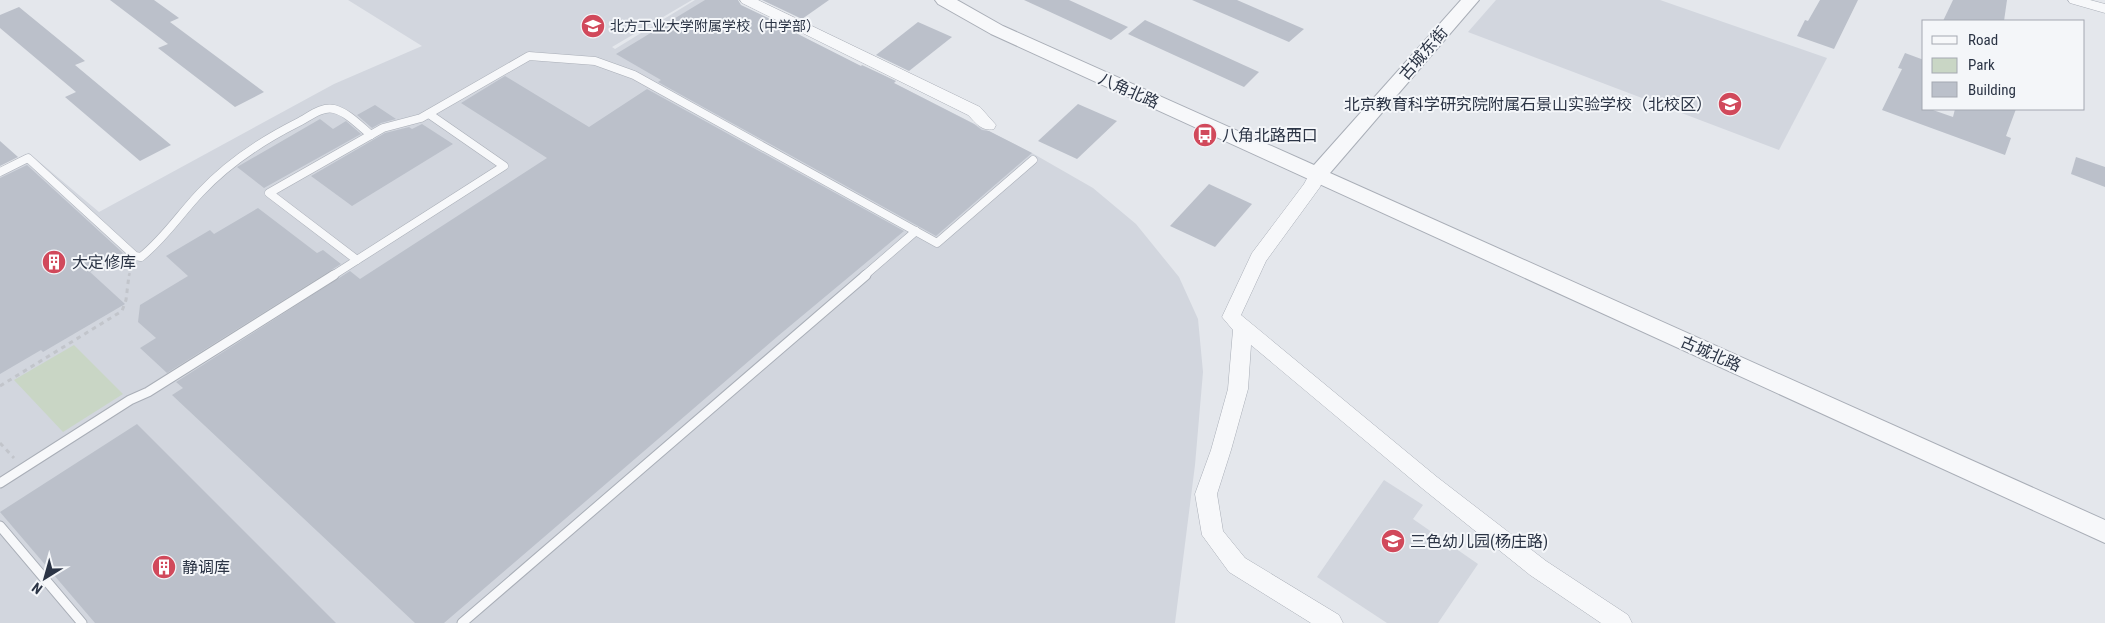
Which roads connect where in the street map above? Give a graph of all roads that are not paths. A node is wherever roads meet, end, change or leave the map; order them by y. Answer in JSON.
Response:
{"nodes":[{"id":1,"x":747,"y":0,"type":"edge"},
{"id":2,"x":944,"y":0,"type":"edge"},
{"id":3,"x":1470,"y":0,"type":"edge"},
{"id":4,"x":2075,"y":0,"type":"edge"},
{"id":5,"x":2105,"y":9,"type":"edge"},
{"id":6,"x":428,"y":114,"type":"junction"},
{"id":7,"x":988,"y":125,"type":"dead end"},
{"id":8,"x":371,"y":135,"type":"junction"},
{"id":9,"x":1033,"y":160,"type":"dead end"},
{"id":10,"x":0,"y":172,"type":"edge"},
{"id":11,"x":1317,"y":175,"type":"junction"},
{"id":12,"x":916,"y":231,"type":"junction"},
{"id":13,"x":357,"y":260,"type":"junction"},
{"id":14,"x":1243,"y":327,"type":"junction"},
{"id":15,"x":0,"y":483,"type":"edge"},
{"id":16,"x":0,"y":526,"type":"edge"},
{"id":17,"x":2105,"y":532,"type":"edge"},
{"id":18,"x":82,"y":623,"type":"edge"},
{"id":19,"x":462,"y":623,"type":"edge"},
{"id":20,"x":1332,"y":623,"type":"edge"},
{"id":21,"x":1620,"y":623,"type":"edge"}],
"edges":[{"from":1,"to":7,"type":"street"},
{"from":2,"to":11,"type":"street","name":"八角北路"},
{"from":3,"to":11,"type":"street","name":"古城东街"},
{"from":4,"to":5,"type":"street"},
{"from":6,"to":8,"type":"lane"},
{"from":6,"to":12,"type":"lane"},
{"from":6,"to":13,"type":"lane"},
{"from":8,"to":10,"type":"lane"},
{"from":8,"to":13,"type":"lane"},
{"from":9,"to":12,"type":"lane"},
{"from":11,"to":14,"type":"street"},
{"from":11,"to":17,"type":"street","name":"古城北路"},
{"from":12,"to":19,"type":"lane"},
{"from":13,"to":15,"type":"lane"},
{"from":14,"to":20,"type":"street"},
{"from":14,"to":21,"type":"street"},
{"from":16,"to":18,"type":"lane"}]}
